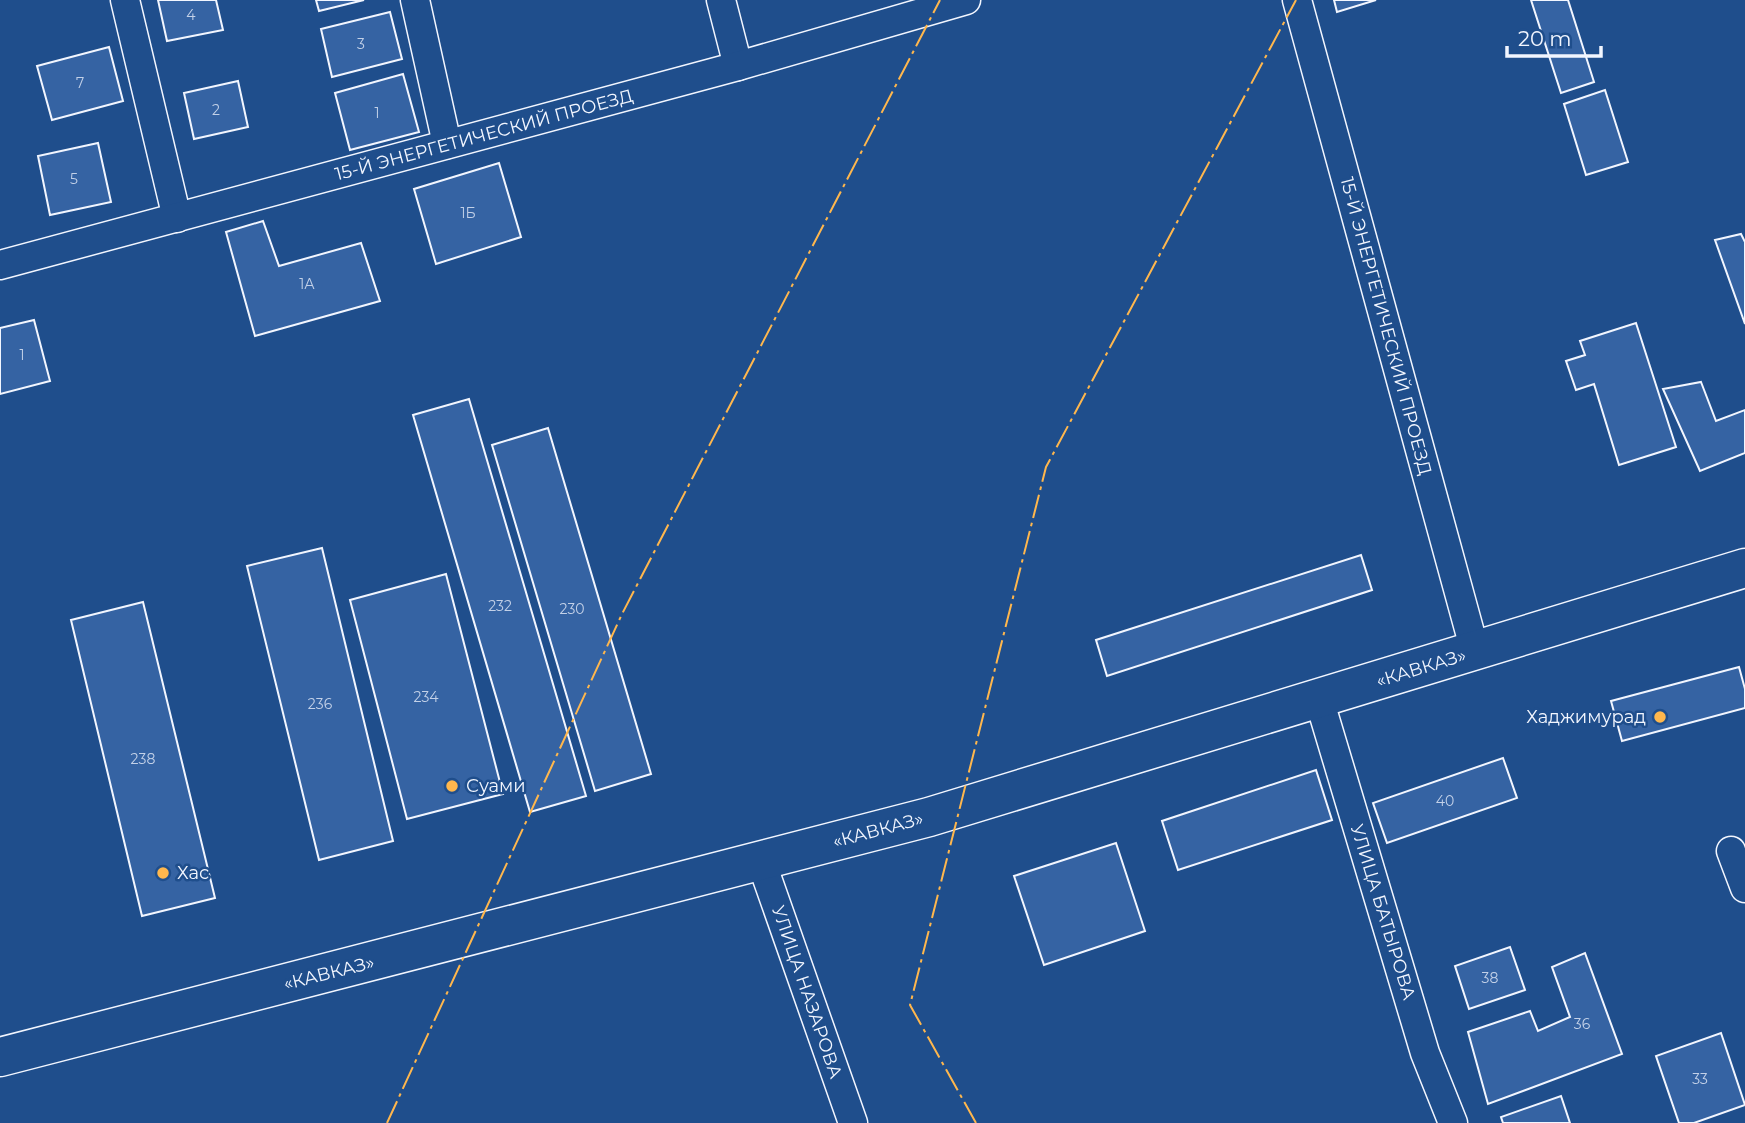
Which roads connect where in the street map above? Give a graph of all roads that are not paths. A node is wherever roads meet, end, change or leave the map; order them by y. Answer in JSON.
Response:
{"nodes":[{"id":1,"x":125,"y":0,"type":"edge"},
{"id":2,"x":415,"y":0,"type":"edge"},
{"id":3,"x":721,"y":0,"type":"edge"},
{"id":4,"x":966,"y":0,"type":"edge"},
{"id":5,"x":1297,"y":0,"type":"edge"},
{"id":6,"x":738,"y":65,"type":"junction"},
{"id":7,"x":447,"y":144,"type":"junction"},
{"id":8,"x":177,"y":218,"type":"junction"},
{"id":9,"x":0,"y":265,"type":"edge"},
{"id":10,"x":1745,"y":568,"type":"edge"},
{"id":11,"x":1475,"y":651,"type":"junction"},
{"id":12,"x":1319,"y":699,"type":"junction"},
{"id":13,"x":1731,"y":851,"type":"dead end"},
{"id":14,"x":761,"y":861,"type":"junction"},
{"id":15,"x":1745,"y":888,"type":"edge"},
{"id":16,"x":0,"y":1058,"type":"edge"},
{"id":17,"x":853,"y":1123,"type":"edge"},
{"id":18,"x":1453,"y":1123,"type":"edge"}],
"edges":[{"from":1,"to":8,"type":"street"},
{"from":2,"to":7,"type":"street"},
{"from":3,"to":6,"type":"street"},
{"from":4,"to":6,"type":"street","name":"15-Й ЭНЕРГЕТИЧЕСКИЙ ПРОЕЗД"},
{"from":5,"to":11,"type":"street","name":"15-Й ЭНЕРГЕТИЧЕСКИЙ ПРОЕЗД"},
{"from":6,"to":7,"type":"street","name":"15-Й ЭНЕРГЕТИЧЕСКИЙ ПРОЕЗД"},
{"from":7,"to":8,"type":"street","name":"15-Й ЭНЕРГЕТИЧЕСКИЙ ПРОЕЗД"},
{"from":8,"to":9,"type":"street","name":"15-Й ЭНЕРГЕТИЧЕСКИЙ ПРОЕЗД"},
{"from":10,"to":11,"type":"highway","name":"«КАВКАЗ»"},
{"from":11,"to":12,"type":"highway","name":"«КАВКАЗ»"},
{"from":12,"to":14,"type":"highway","name":"«КАВКАЗ»"},
{"from":12,"to":18,"type":"street","name":"УЛИЦА БАТЫРОВА"},
{"from":13,"to":15,"type":"street"},
{"from":14,"to":16,"type":"highway","name":"«КАВКАЗ»"},
{"from":14,"to":17,"type":"street","name":"УЛИЦА НАЗАРОВА"}]}
